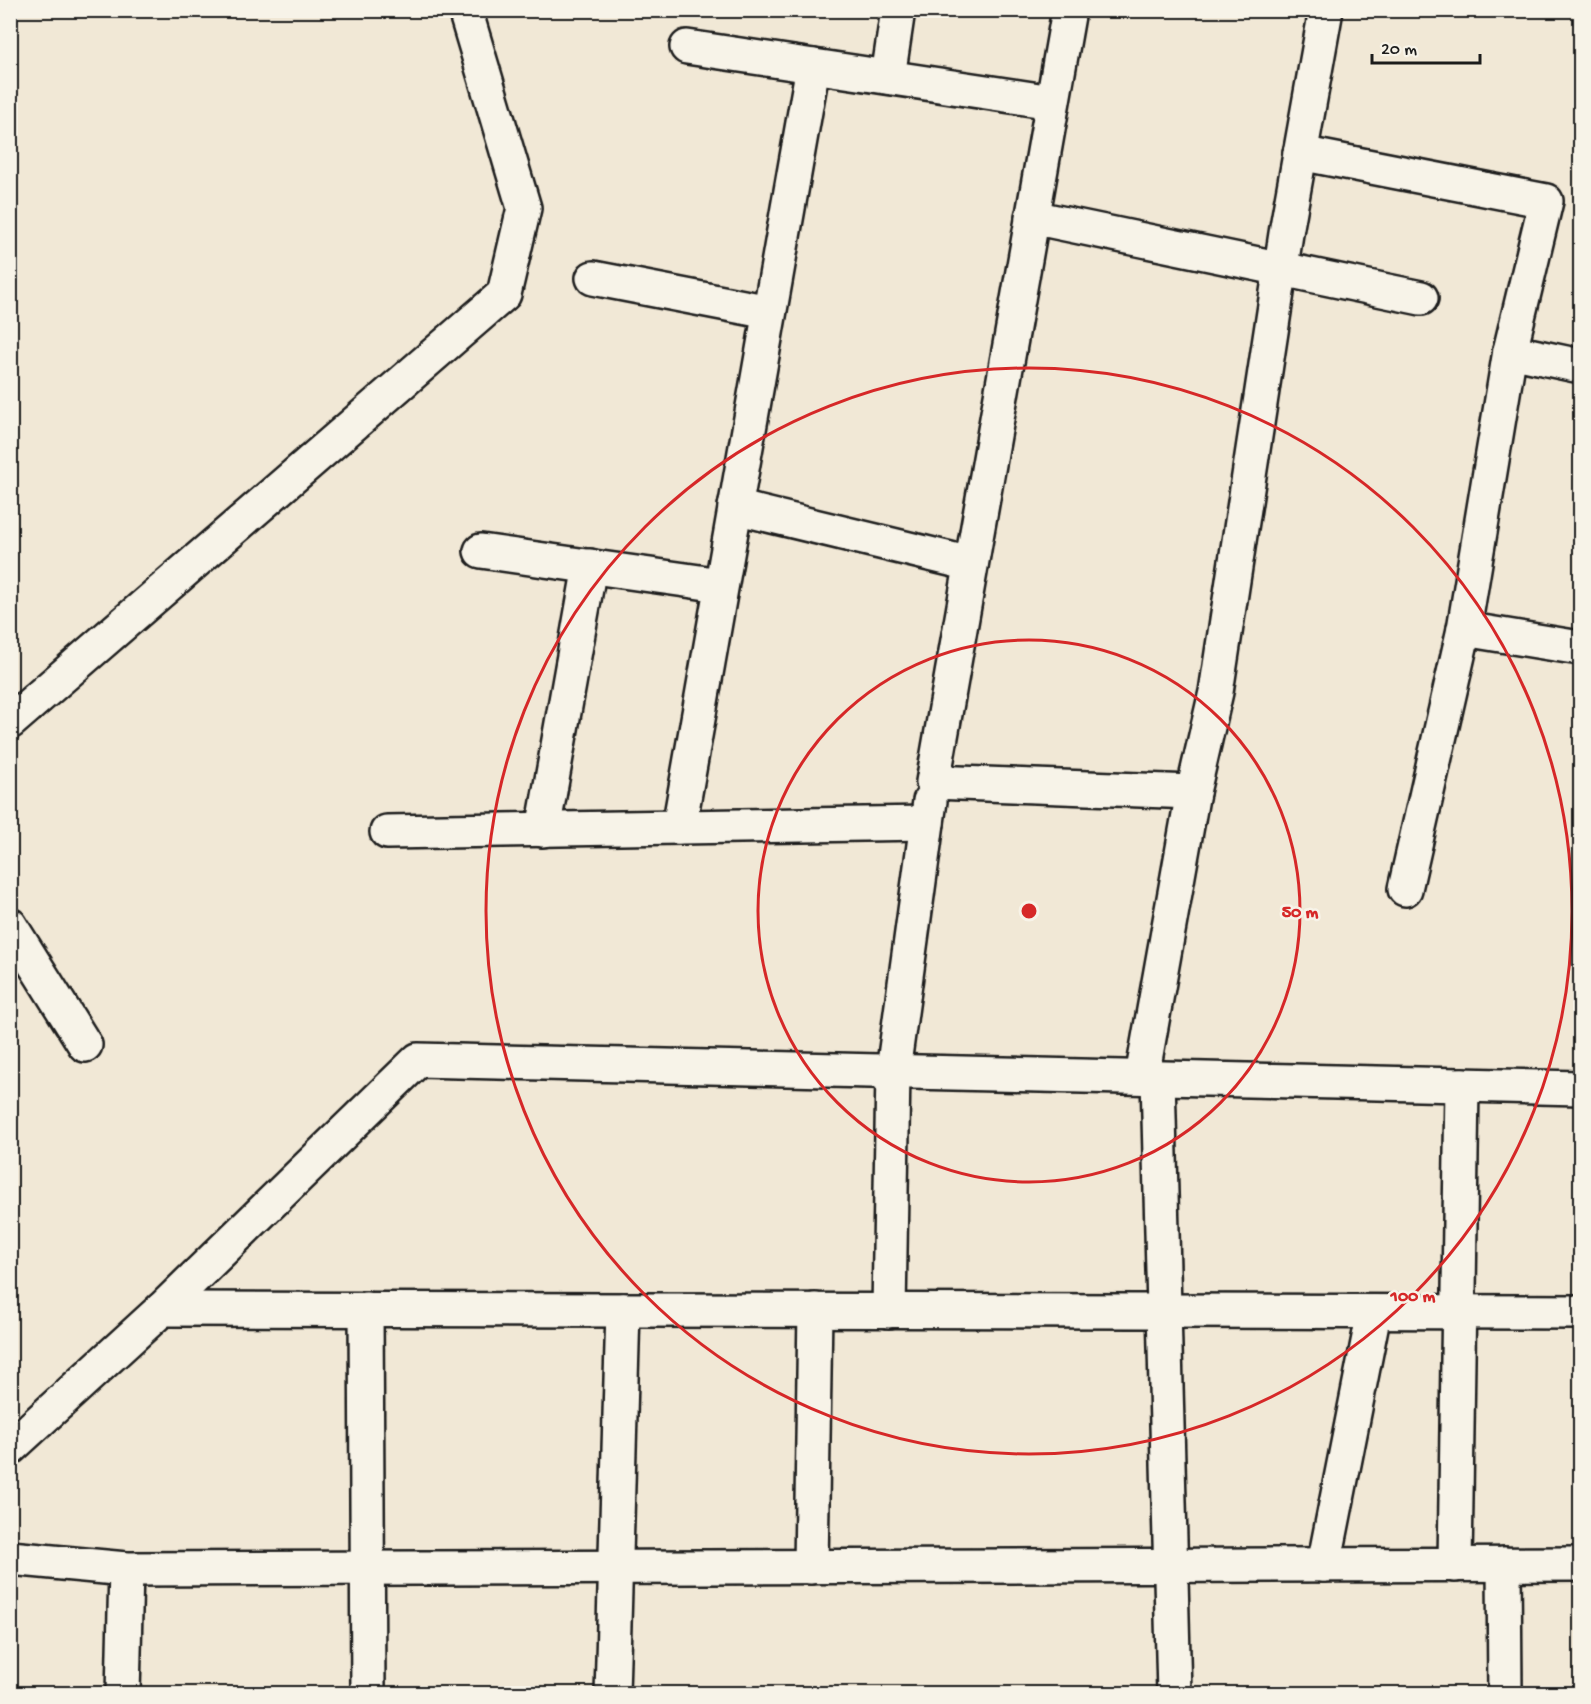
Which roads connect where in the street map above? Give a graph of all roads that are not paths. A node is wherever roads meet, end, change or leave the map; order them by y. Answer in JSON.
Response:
{"nodes":[{"id":1,"x":465,"y":10,"type":"edge"},
{"id":2,"x":898,"y":10,"type":"edge"},
{"id":3,"x":1069,"y":10,"type":"edge"},
{"id":4,"x":1326,"y":10,"type":"edge"},
{"id":5,"x":687,"y":47,"type":"dead end"},
{"id":6,"x":813,"y":66,"type":"junction"},
{"id":7,"x":888,"y":77,"type":"junction"},
{"id":8,"x":1052,"y":102,"type":"junction"},
{"id":9,"x":1300,"y":153,"type":"junction"},
{"id":10,"x":1032,"y":217,"type":"junction"},
{"id":11,"x":1280,"y":268,"type":"junction"},
{"id":12,"x":593,"y":278,"type":"dead end"},
{"id":13,"x":1421,"y":298,"type":"dead end"},
{"id":14,"x":769,"y":312,"type":"junction"},
{"id":15,"x":1510,"y":351,"type":"junction"},
{"id":16,"x":1581,"y":366,"type":"edge"},
{"id":17,"x":735,"y":507,"type":"junction"},
{"id":18,"x":481,"y":551,"type":"dead end"},
{"id":19,"x":971,"y":564,"type":"junction"},
{"id":20,"x":590,"y":566,"type":"junction"},
{"id":21,"x":721,"y":585,"type":"junction"},
{"id":22,"x":1464,"y":629,"type":"junction"},
{"id":23,"x":1581,"y":648,"type":"edge"},
{"id":24,"x":10,"y":722,"type":"edge"},
{"id":25,"x":933,"y":782,"type":"junction"},
{"id":26,"x":1193,"y":792,"type":"junction"},
{"id":27,"x":927,"y":823,"type":"junction"},
{"id":28,"x":679,"y":827,"type":"junction"},
{"id":29,"x":543,"y":830,"type":"junction"},
{"id":30,"x":387,"y":832,"type":"dead end"},
{"id":31,"x":1405,"y":889,"type":"dead end"},
{"id":32,"x":10,"y":925,"type":"edge"},
{"id":33,"x":85,"y":1045,"type":"dead end"},
{"id":34,"x":893,"y":1071,"type":"junction"},
{"id":35,"x":1150,"y":1077,"type":"junction"},
{"id":36,"x":1462,"y":1085,"type":"junction"},
{"id":37,"x":1581,"y":1088,"type":"edge"},
{"id":38,"x":162,"y":1309,"type":"junction"},
{"id":39,"x":366,"y":1309,"type":"junction"},
{"id":40,"x":623,"y":1310,"type":"junction"},
{"id":41,"x":814,"y":1310,"type":"junction"},
{"id":42,"x":889,"y":1311,"type":"junction"},
{"id":43,"x":1164,"y":1312,"type":"junction"},
{"id":44,"x":1374,"y":1312,"type":"junction"},
{"id":45,"x":1459,"y":1312,"type":"junction"},
{"id":46,"x":1581,"y":1312,"type":"edge"},
{"id":47,"x":10,"y":1448,"type":"edge"},
{"id":48,"x":10,"y":1558,"type":"edge"},
{"id":49,"x":1504,"y":1564,"type":"junction"},
{"id":50,"x":1581,"y":1564,"type":"edge"},
{"id":51,"x":1324,"y":1565,"type":"junction"},
{"id":52,"x":1455,"y":1565,"type":"junction"},
{"id":53,"x":1171,"y":1566,"type":"junction"},
{"id":54,"x":616,"y":1567,"type":"junction"},
{"id":55,"x":811,"y":1567,"type":"junction"},
{"id":56,"x":367,"y":1568,"type":"junction"},
{"id":57,"x":126,"y":1569,"type":"junction"},
{"id":58,"x":123,"y":1694,"type":"edge"},
{"id":59,"x":368,"y":1694,"type":"edge"},
{"id":60,"x":612,"y":1694,"type":"edge"},
{"id":61,"x":1174,"y":1694,"type":"edge"},
{"id":62,"x":1505,"y":1694,"type":"edge"}],
"edges":[{"from":1,"to":24,"type":"street"},
{"from":2,"to":7,"type":"street"},
{"from":3,"to":8,"type":"street"},
{"from":4,"to":9,"type":"street"},
{"from":5,"to":6,"type":"street"},
{"from":6,"to":7,"type":"street"},
{"from":6,"to":14,"type":"street"},
{"from":7,"to":8,"type":"street"},
{"from":8,"to":10,"type":"street"},
{"from":9,"to":11,"type":"street"},
{"from":9,"to":15,"type":"street"},
{"from":10,"to":11,"type":"street"},
{"from":10,"to":19,"type":"street"},
{"from":11,"to":13,"type":"street"},
{"from":11,"to":26,"type":"street"},
{"from":12,"to":14,"type":"street"},
{"from":14,"to":17,"type":"street"},
{"from":15,"to":16,"type":"street"},
{"from":15,"to":22,"type":"street"},
{"from":17,"to":19,"type":"street"},
{"from":17,"to":21,"type":"street"},
{"from":18,"to":20,"type":"street"},
{"from":19,"to":25,"type":"street"},
{"from":20,"to":21,"type":"street"},
{"from":20,"to":29,"type":"street"},
{"from":21,"to":28,"type":"street"},
{"from":22,"to":23,"type":"street"},
{"from":22,"to":31,"type":"street"},
{"from":25,"to":26,"type":"street"},
{"from":25,"to":27,"type":"street"},
{"from":26,"to":35,"type":"street"},
{"from":27,"to":28,"type":"street"},
{"from":27,"to":34,"type":"street"},
{"from":28,"to":29,"type":"street"},
{"from":29,"to":30,"type":"street"},
{"from":32,"to":33,"type":"street"},
{"from":34,"to":35,"type":"street"},
{"from":34,"to":38,"type":"street"},
{"from":34,"to":42,"type":"street"},
{"from":35,"to":36,"type":"street"},
{"from":35,"to":43,"type":"street"},
{"from":36,"to":37,"type":"street"},
{"from":36,"to":45,"type":"street"},
{"from":38,"to":39,"type":"street"},
{"from":38,"to":47,"type":"street"},
{"from":39,"to":40,"type":"street"},
{"from":39,"to":56,"type":"street"},
{"from":40,"to":41,"type":"street"},
{"from":40,"to":54,"type":"street"},
{"from":41,"to":42,"type":"street"},
{"from":41,"to":55,"type":"street"},
{"from":42,"to":43,"type":"street"},
{"from":43,"to":44,"type":"street"},
{"from":43,"to":53,"type":"street"},
{"from":44,"to":45,"type":"street"},
{"from":44,"to":51,"type":"street"},
{"from":45,"to":46,"type":"street"},
{"from":45,"to":52,"type":"street"},
{"from":48,"to":57,"type":"street"},
{"from":49,"to":50,"type":"street"},
{"from":49,"to":52,"type":"street"},
{"from":49,"to":62,"type":"street"},
{"from":51,"to":52,"type":"street"},
{"from":51,"to":53,"type":"street"},
{"from":53,"to":55,"type":"street"},
{"from":53,"to":61,"type":"street"},
{"from":54,"to":55,"type":"street"},
{"from":54,"to":56,"type":"street"},
{"from":54,"to":60,"type":"street"},
{"from":56,"to":57,"type":"street"},
{"from":56,"to":59,"type":"street"},
{"from":57,"to":58,"type":"street"}]}
